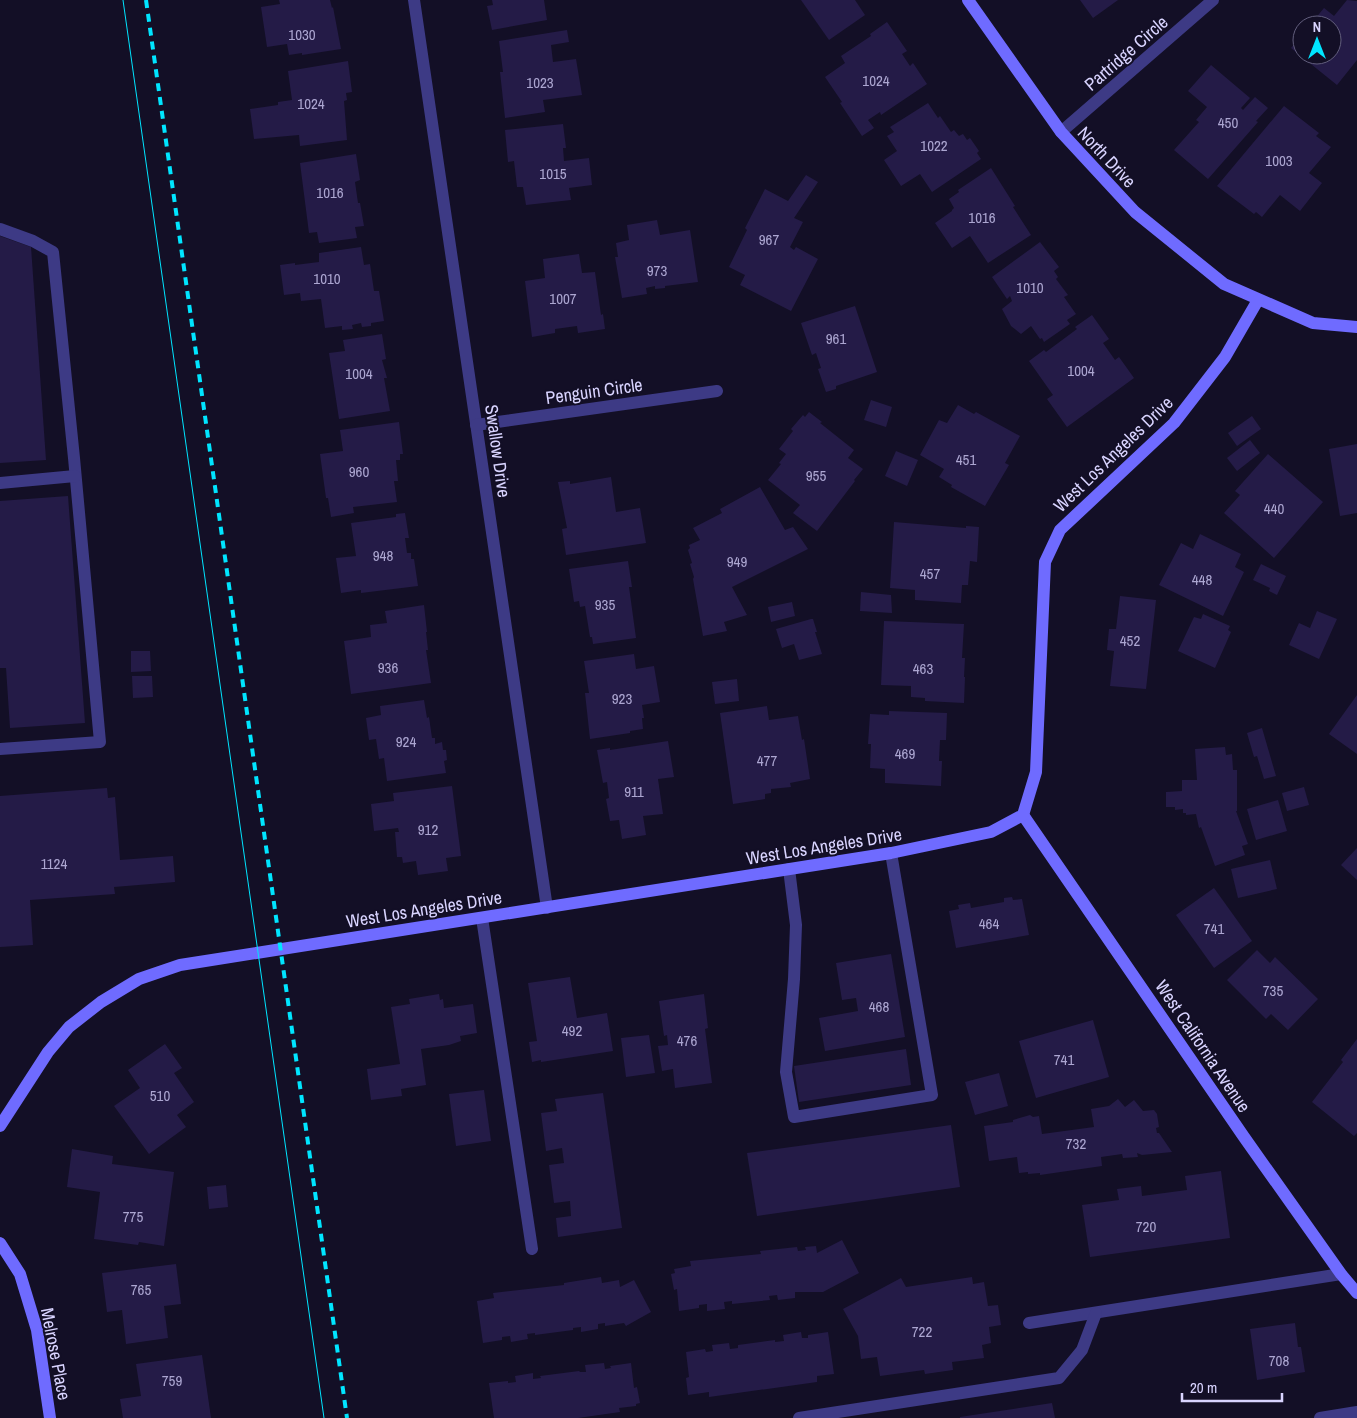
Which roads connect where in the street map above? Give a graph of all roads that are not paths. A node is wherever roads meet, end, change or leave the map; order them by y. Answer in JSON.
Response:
{"nodes":[{"id":1,"x":414,"y":0,"type":"edge"},
{"id":2,"x":968,"y":0,"type":"edge"},
{"id":3,"x":1213,"y":0,"type":"edge"},
{"id":4,"x":1061,"y":132,"type":"junction"},
{"id":5,"x":0,"y":229,"type":"edge"},
{"id":6,"x":1258,"y":300,"type":"junction"},
{"id":7,"x":1357,"y":327,"type":"edge"},
{"id":8,"x":717,"y":391,"type":"dead end"},
{"id":9,"x":476,"y":425,"type":"junction"},
{"id":10,"x":75,"y":476,"type":"junction"},
{"id":11,"x":0,"y":483,"type":"edge"},
{"id":12,"x":0,"y":749,"type":"edge"},
{"id":13,"x":1024,"y":815,"type":"junction"},
{"id":14,"x":891,"y":854,"type":"junction"},
{"id":15,"x":789,"y":870,"type":"junction"},
{"id":16,"x":547,"y":908,"type":"junction"},
{"id":17,"x":482,"y":918,"type":"junction"},
{"id":18,"x":0,"y":1126,"type":"edge"},
{"id":19,"x":0,"y":1243,"type":"edge"},
{"id":20,"x":532,"y":1249,"type":"dead end"},
{"id":21,"x":1341,"y":1274,"type":"junction"},
{"id":22,"x":1357,"y":1293,"type":"edge"},
{"id":23,"x":1096,"y":1313,"type":"junction"},
{"id":24,"x":1029,"y":1323,"type":"dead end"},
{"id":25,"x":1357,"y":1412,"type":"edge"},
{"id":26,"x":50,"y":1418,"type":"edge"},
{"id":27,"x":799,"y":1418,"type":"edge"},
{"id":28,"x":1320,"y":1418,"type":"edge"}],
"edges":[{"from":1,"to":9,"type":"street","name":"Swallow Drive"},
{"from":2,"to":4,"type":"street","name":"North Drive"},
{"from":3,"to":4,"type":"street","name":"Partridge Circle"},
{"from":4,"to":6,"type":"street","name":"North Drive"},
{"from":5,"to":10,"type":"street"},
{"from":6,"to":7,"type":"street"},
{"from":6,"to":13,"type":"street","name":"West Los Angeles Drive"},
{"from":8,"to":9,"type":"street","name":"Penguin Circle"},
{"from":9,"to":16,"type":"street","name":"Swallow Drive"},
{"from":10,"to":11,"type":"street"},
{"from":10,"to":12,"type":"street"},
{"from":13,"to":14,"type":"street","name":"West Los Angeles Drive"},
{"from":13,"to":21,"type":"street","name":"West California Avenue"},
{"from":14,"to":15,"type":"street","name":"West Los Angeles Drive"},
{"from":14,"to":15,"type":"street"},
{"from":15,"to":16,"type":"street","name":"West Los Angeles Drive"},
{"from":16,"to":17,"type":"street","name":"West Los Angeles Drive"},
{"from":17,"to":18,"type":"street","name":"West Los Angeles Drive"},
{"from":17,"to":20,"type":"street"},
{"from":19,"to":26,"type":"street","name":"Melrose Place"},
{"from":21,"to":22,"type":"street","name":"West California Avenue"},
{"from":21,"to":23,"type":"street"},
{"from":23,"to":24,"type":"street"},
{"from":23,"to":27,"type":"street"},
{"from":25,"to":28,"type":"street"}]}
